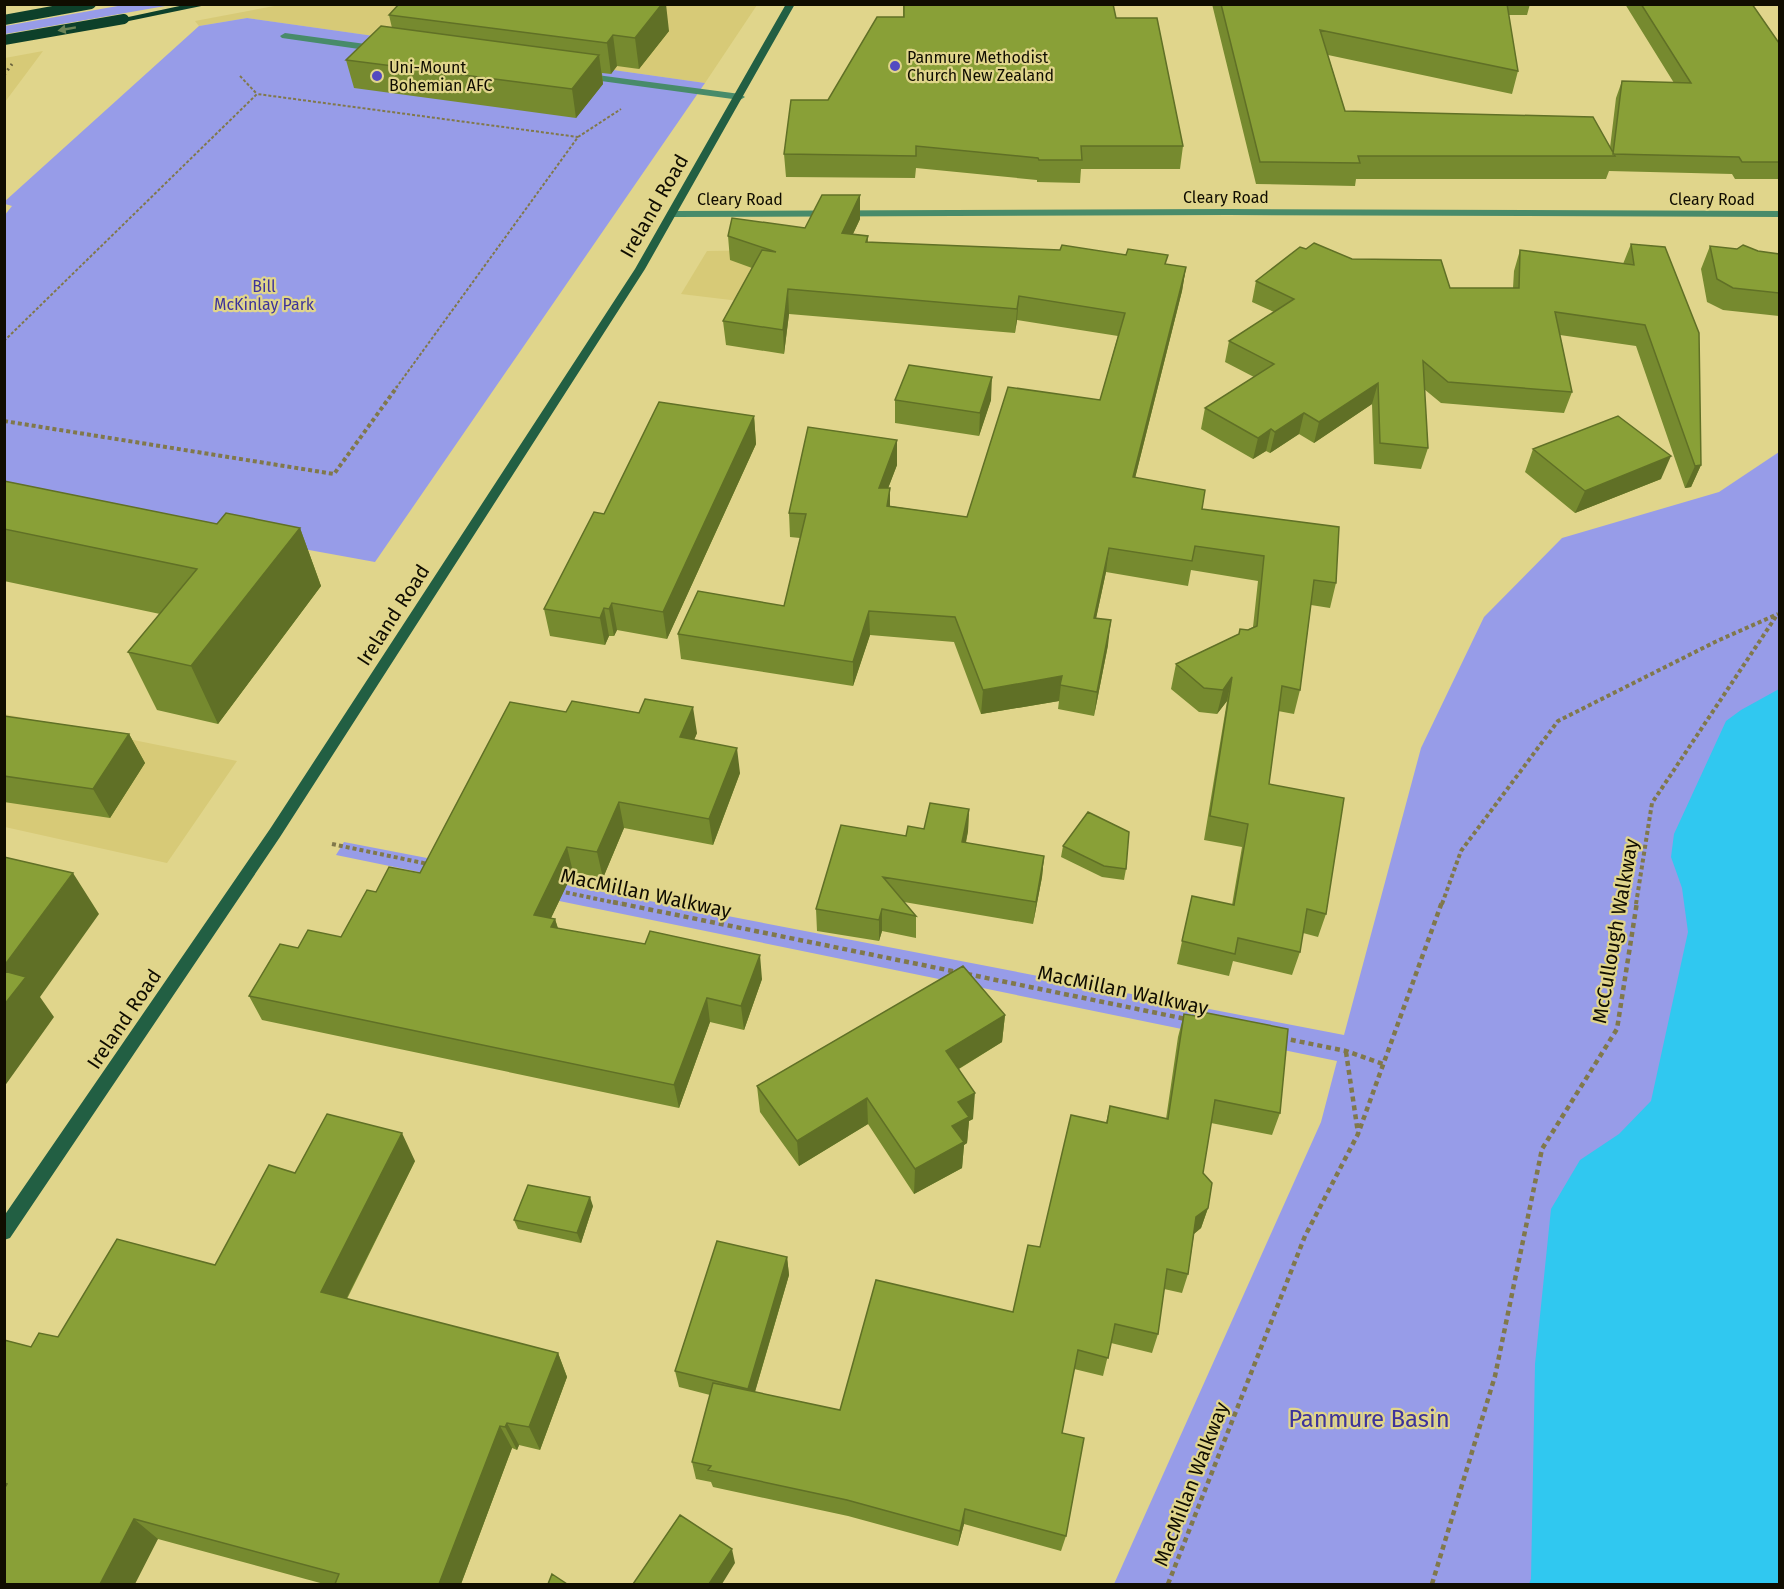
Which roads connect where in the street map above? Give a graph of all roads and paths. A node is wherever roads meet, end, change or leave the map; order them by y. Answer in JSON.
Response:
{"nodes":[{"id":1,"x":91,"y":4,"type":"edge"},
{"id":2,"x":207,"y":4,"type":"edge"},
{"id":3,"x":791,"y":4,"type":"edge"},
{"id":4,"x":4,"y":20,"type":"edge"},
{"id":5,"x":285,"y":36,"type":"dead end"},
{"id":6,"x":4,"y":40,"type":"edge"},
{"id":7,"x":390,"y":50,"type":"edge"},
{"id":8,"x":240,"y":75,"type":"dead end"},
{"id":9,"x":576,"y":75,"type":"edge"},
{"id":10,"x":257,"y":94,"type":"junction"},
{"id":11,"x":740,"y":97,"type":"junction"},
{"id":12,"x":622,"y":109,"type":"dead end"},
{"id":13,"x":578,"y":137,"type":"junction"},
{"id":14,"x":673,"y":214,"type":"junction"},
{"id":15,"x":1779,"y":214,"type":"edge"},
{"id":16,"x":4,"y":341,"type":"edge"},
{"id":17,"x":4,"y":421,"type":"edge"},
{"id":18,"x":1779,"y":613,"type":"edge"},
{"id":19,"x":332,"y":844,"type":"dead end"},
{"id":20,"x":437,"y":866,"type":"edge"},
{"id":21,"x":553,"y":890,"type":"edge"},
{"id":22,"x":1194,"y":1020,"type":"edge"},
{"id":23,"x":1276,"y":1037,"type":"edge"},
{"id":24,"x":1346,"y":1051,"type":"junction"},
{"id":25,"x":1383,"y":1064,"type":"junction"},
{"id":26,"x":1358,"y":1134,"type":"junction"},
{"id":27,"x":4,"y":1232,"type":"edge"},
{"id":28,"x":1168,"y":1584,"type":"edge"},
{"id":29,"x":1432,"y":1584,"type":"edge"}],
"edges":[{"from":1,"to":4,"type":"main road","bridge":true},
{"from":2,"to":6,"type":"main road","one_way":true,"bridge":true},
{"from":3,"to":11,"type":"street","name":"Ireland Road"},
{"from":5,"to":7,"type":"street"},
{"from":8,"to":10,"type":"path"},
{"from":9,"to":11,"type":"street"},
{"from":10,"to":13,"type":"path"},
{"from":10,"to":16,"type":"path"},
{"from":11,"to":14,"type":"street","name":"Ireland Road"},
{"from":12,"to":13,"type":"path"},
{"from":13,"to":17,"type":"path"},
{"from":14,"to":15,"type":"street","name":"Cleary Road"},
{"from":14,"to":27,"type":"street","name":"Ireland Road"},
{"from":18,"to":25,"type":"path","name":"MacMillan Walkway"},
{"from":18,"to":29,"type":"path","name":"McCullough Walkway"},
{"from":19,"to":20,"type":"path"},
{"from":21,"to":22,"type":"path","name":"MacMillan Walkway"},
{"from":23,"to":24,"type":"path"},
{"from":24,"to":25,"type":"path"},
{"from":24,"to":26,"type":"path"},
{"from":25,"to":26,"type":"path","name":"MacMillan Walkway"},
{"from":26,"to":28,"type":"path","name":"MacMillan Walkway"}]}
